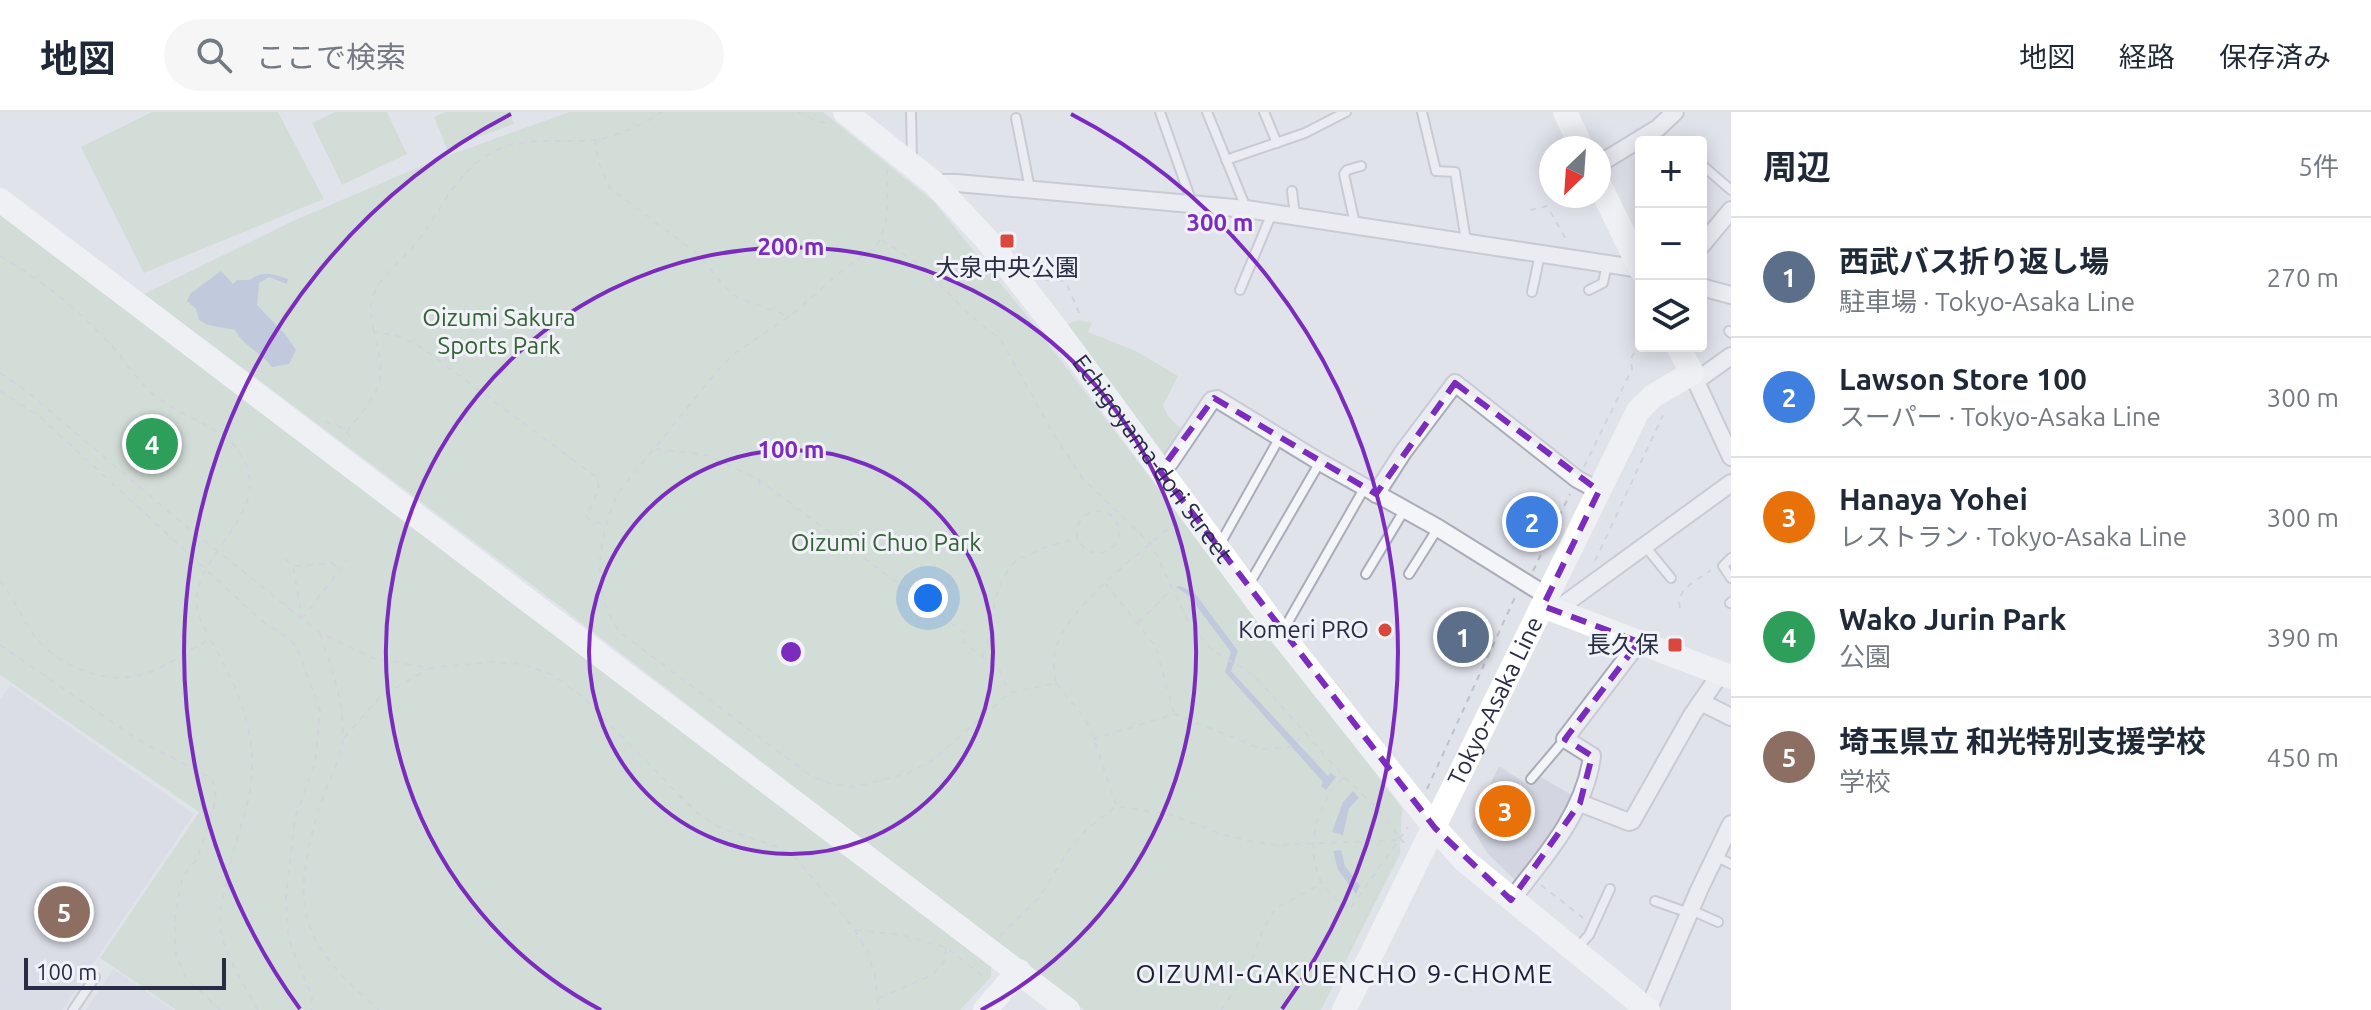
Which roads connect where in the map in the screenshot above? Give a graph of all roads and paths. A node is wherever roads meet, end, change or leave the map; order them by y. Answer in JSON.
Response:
{"nodes":[{"id":1,"x":662,"y":112,"type":"edge"},
{"id":2,"x":798,"y":112,"type":"edge"},
{"id":3,"x":911,"y":112,"type":"edge"},
{"id":4,"x":1160,"y":112,"type":"edge"},
{"id":5,"x":1207,"y":112,"type":"edge"},
{"id":6,"x":1264,"y":112,"type":"edge"},
{"id":7,"x":1346,"y":112,"type":"edge"},
{"id":8,"x":1422,"y":112,"type":"edge"},
{"id":9,"x":1565,"y":112,"type":"edge"},
{"id":10,"x":1675,"y":112,"type":"edge"},
{"id":11,"x":848,"y":114,"type":"edge"},
{"id":12,"x":1016,"y":118,"type":"dead end"},
{"id":13,"x":1576,"y":136,"type":"edge"},
{"id":14,"x":595,"y":139,"type":"junction"},
{"id":15,"x":1277,"y":143,"type":"junction"},
{"id":16,"x":1611,"y":157,"type":"edge"},
{"id":17,"x":905,"y":158,"type":"junction"},
{"id":18,"x":1226,"y":160,"type":"junction"},
{"id":19,"x":1361,"y":166,"type":"dead end"},
{"id":20,"x":1707,"y":169,"type":"edge"},
{"id":21,"x":934,"y":183,"type":"junction"},
{"id":22,"x":1030,"y":189,"type":"junction"},
{"id":23,"x":1731,"y":190,"type":"edge"},
{"id":24,"x":1292,"y":191,"type":"dead end"},
{"id":25,"x":0,"y":200,"type":"edge"},
{"id":26,"x":1192,"y":203,"type":"junction"},
{"id":27,"x":1611,"y":208,"type":"edge"},
{"id":28,"x":1246,"y":209,"type":"junction"},
{"id":29,"x":1530,"y":210,"type":"dead end"},
{"id":30,"x":1731,"y":210,"type":"edge"},
{"id":31,"x":1272,"y":213,"type":"junction"},
{"id":32,"x":1295,"y":216,"type":"junction"},
{"id":33,"x":1355,"y":224,"type":"junction"},
{"id":34,"x":881,"y":239,"type":"junction"},
{"id":35,"x":1707,"y":239,"type":"edge"},
{"id":36,"x":1466,"y":241,"type":"junction"},
{"id":37,"x":1540,"y":252,"type":"junction"},
{"id":38,"x":0,"y":256,"type":"edge"},
{"id":39,"x":1572,"y":257,"type":"junction"},
{"id":40,"x":1635,"y":257,"type":"edge"},
{"id":41,"x":1607,"y":262,"type":"junction"},
{"id":42,"x":1635,"y":268,"type":"edge"},
{"id":43,"x":1046,"y":280,"type":"dead end"},
{"id":44,"x":1707,"y":289,"type":"edge"},
{"id":45,"x":1240,"y":290,"type":"dead end"},
{"id":46,"x":1589,"y":290,"type":"dead end"},
{"id":47,"x":1532,"y":292,"type":"dead end"},
{"id":48,"x":1731,"y":295,"type":"edge"},
{"id":49,"x":1080,"y":315,"type":"dead end"},
{"id":50,"x":790,"y":316,"type":"junction"},
{"id":51,"x":374,"y":332,"type":"junction"},
{"id":52,"x":1681,"y":352,"type":"edge"},
{"id":53,"x":1731,"y":356,"type":"edge"},
{"id":54,"x":0,"y":373,"type":"edge"},
{"id":55,"x":1694,"y":377,"type":"junction"},
{"id":56,"x":0,"y":391,"type":"edge"},
{"id":57,"x":1664,"y":413,"type":"dead end"},
{"id":58,"x":347,"y":432,"type":"dead end"},
{"id":59,"x":1280,"y":437,"type":"junction"},
{"id":60,"x":654,"y":449,"type":"junction"},
{"id":61,"x":1731,"y":457,"type":"edge"},
{"id":62,"x":1320,"y":462,"type":"junction"},
{"id":63,"x":1160,"y":471,"type":"junction"},
{"id":64,"x":758,"y":479,"type":"junction"},
{"id":65,"x":1731,"y":483,"type":"edge"},
{"id":66,"x":762,"y":490,"type":"dead end"},
{"id":67,"x":1370,"y":490,"type":"junction"},
{"id":68,"x":1599,"y":491,"type":"junction"},
{"id":69,"x":1405,"y":509,"type":"junction"},
{"id":70,"x":1189,"y":511,"type":"junction"},
{"id":71,"x":1115,"y":512,"type":"junction"},
{"id":72,"x":1111,"y":516,"type":"junction"},
{"id":73,"x":606,"y":525,"type":"junction"},
{"id":74,"x":1438,"y":528,"type":"junction"},
{"id":75,"x":1078,"y":539,"type":"junction"},
{"id":76,"x":1151,"y":544,"type":"junction"},
{"id":77,"x":1644,"y":545,"type":"junction"},
{"id":78,"x":1217,"y":549,"type":"junction"},
{"id":79,"x":217,"y":550,"type":"junction"},
{"id":80,"x":1731,"y":558,"type":"edge"},
{"id":81,"x":285,"y":559,"type":"dead end"},
{"id":82,"x":347,"y":560,"type":"dead end"},
{"id":83,"x":293,"y":566,"type":"junction"},
{"id":84,"x":1723,"y":566,"type":"junction"},
{"id":85,"x":340,"y":569,"type":"junction"},
{"id":86,"x":1591,"y":570,"type":"dead end"},
{"id":87,"x":206,"y":571,"type":"junction"},
{"id":88,"x":1366,"y":574,"type":"dead end"},
{"id":89,"x":1409,"y":574,"type":"dead end"},
{"id":90,"x":1671,"y":578,"type":"dead end"},
{"id":91,"x":1731,"y":578,"type":"edge"},
{"id":92,"x":0,"y":581,"type":"edge"},
{"id":93,"x":1105,"y":583,"type":"junction"},
{"id":94,"x":1172,"y":589,"type":"junction"},
{"id":95,"x":1247,"y":589,"type":"junction"},
{"id":96,"x":1548,"y":604,"type":"junction"},
{"id":97,"x":1680,"y":608,"type":"dead end"},
{"id":98,"x":302,"y":619,"type":"junction"},
{"id":99,"x":1137,"y":624,"type":"junction"},
{"id":100,"x":320,"y":633,"type":"junction"},
{"id":101,"x":1281,"y":634,"type":"junction"},
{"id":102,"x":210,"y":639,"type":"junction"},
{"id":103,"x":1639,"y":642,"type":"junction"},
{"id":104,"x":0,"y":645,"type":"edge"},
{"id":105,"x":983,"y":656,"type":"junction"},
{"id":106,"x":429,"y":668,"type":"junction"},
{"id":107,"x":1726,"y":675,"type":"edge"},
{"id":108,"x":1056,"y":683,"type":"junction"},
{"id":109,"x":1009,"y":693,"type":"junction"},
{"id":110,"x":1701,"y":702,"type":"junction"},
{"id":111,"x":1175,"y":714,"type":"junction"},
{"id":112,"x":1731,"y":717,"type":"edge"},
{"id":113,"x":1306,"y":732,"type":"junction"},
{"id":114,"x":343,"y":739,"type":"junction"},
{"id":115,"x":1093,"y":739,"type":"junction"},
{"id":116,"x":1565,"y":739,"type":"junction"},
{"id":117,"x":1344,"y":777,"type":"junction"},
{"id":118,"x":1531,"y":779,"type":"dead end"},
{"id":119,"x":1580,"y":803,"type":"junction"},
{"id":120,"x":1116,"y":806,"type":"junction"},
{"id":121,"x":1731,"y":824,"type":"edge"},
{"id":122,"x":1435,"y":828,"type":"junction"},
{"id":123,"x":1400,"y":840,"type":"junction"},
{"id":124,"x":1314,"y":843,"type":"junction"},
{"id":125,"x":1723,"y":860,"type":"edge"},
{"id":126,"x":1530,"y":876,"type":"junction"},
{"id":127,"x":1323,"y":883,"type":"junction"},
{"id":128,"x":1610,"y":889,"type":"dead end"},
{"id":129,"x":1511,"y":900,"type":"junction"},
{"id":130,"x":1655,"y":901,"type":"dead end"},
{"id":131,"x":1690,"y":912,"type":"junction"},
{"id":132,"x":1718,"y":922,"type":"dead end"},
{"id":133,"x":1593,"y":926,"type":"junction"},
{"id":134,"x":855,"y":930,"type":"junction"},
{"id":135,"x":946,"y":947,"type":"junction"},
{"id":136,"x":987,"y":947,"type":"junction"},
{"id":137,"x":1575,"y":951,"type":"junction"},
{"id":138,"x":1019,"y":971,"type":"junction"},
{"id":139,"x":95,"y":977,"type":"dead end"},
{"id":140,"x":988,"y":980,"type":"dead end"},
{"id":141,"x":878,"y":999,"type":"junction"},
{"id":142,"x":73,"y":1010,"type":"edge"},
{"id":143,"x":220,"y":1010,"type":"edge"},
{"id":144,"x":258,"y":1010,"type":"edge"},
{"id":145,"x":311,"y":1010,"type":"edge"},
{"id":146,"x":379,"y":1010,"type":"edge"},
{"id":147,"x":879,"y":1010,"type":"edge"},
{"id":148,"x":985,"y":1010,"type":"edge"},
{"id":149,"x":1068,"y":1010,"type":"edge"},
{"id":150,"x":1221,"y":1010,"type":"edge"},
{"id":151,"x":1344,"y":1010,"type":"edge"},
{"id":152,"x":1648,"y":1010,"type":"edge"}],
"edges":[{"from":1,"to":14,"type":"path"},
{"from":2,"to":11,"type":"path"},
{"from":3,"to":17,"type":"lane"},
{"from":4,"to":26,"type":"lane"},
{"from":5,"to":18,"type":"lane"},
{"from":6,"to":15,"type":"lane"},
{"from":7,"to":15,"type":"lane"},
{"from":8,"to":36,"type":"lane"},
{"from":9,"to":13,"type":"street"},
{"from":10,"to":16,"type":"street"},
{"from":11,"to":17,"type":"street","name":"Echigoyama-dori Street"},
{"from":12,"to":22,"type":"lane"},
{"from":14,"to":50,"type":"path"},
{"from":14,"to":51,"type":"path"},
{"from":15,"to":18,"type":"lane"},
{"from":17,"to":21,"type":"street","name":"Echigoyama-dori Street"},
{"from":17,"to":34,"type":"path"},
{"from":18,"to":28,"type":"lane"},
{"from":19,"to":33,"type":"lane"},
{"from":20,"to":23,"type":"lane"},
{"from":21,"to":22,"type":"street"},
{"from":21,"to":63,"type":"street","name":"Echigoyama-dori Street"},
{"from":22,"to":26,"type":"street"},
{"from":24,"to":32,"type":"lane"},
{"from":25,"to":136,"type":"street"},
{"from":26,"to":28,"type":"street"},
{"from":27,"to":40,"type":"street"},
{"from":28,"to":31,"type":"street"},
{"from":29,"to":39,"type":"path"},
{"from":30,"to":35,"type":"street"},
{"from":31,"to":32,"type":"street"},
{"from":31,"to":45,"type":"lane"},
{"from":32,"to":33,"type":"street"},
{"from":33,"to":36,"type":"street"},
{"from":34,"to":50,"type":"path"},
{"from":34,"to":71,"type":"path"},
{"from":36,"to":37,"type":"street"},
{"from":37,"to":39,"type":"street"},
{"from":37,"to":47,"type":"lane"},
{"from":38,"to":79,"type":"path"},
{"from":39,"to":41,"type":"street"},
{"from":41,"to":42,"type":"street"},
{"from":41,"to":46,"type":"lane"},
{"from":43,"to":49,"type":"path"},
{"from":44,"to":48,"type":"street"},
{"from":50,"to":60,"type":"path"},
{"from":51,"to":58,"type":"path"},
{"from":51,"to":73,"type":"path"},
{"from":52,"to":55,"type":"street"},
{"from":53,"to":55,"type":"street"},
{"from":54,"to":79,"type":"path"},
{"from":55,"to":61,"type":"street"},
{"from":55,"to":68,"type":"street","name":"Tokyo-Asaka Line"},
{"from":56,"to":87,"type":"path"},
{"from":57,"to":86,"type":"path"},
{"from":59,"to":62,"type":"street"},
{"from":59,"to":63,"type":"street"},
{"from":59,"to":78,"type":"lane"},
{"from":60,"to":64,"type":"path"},
{"from":60,"to":73,"type":"path"},
{"from":62,"to":67,"type":"street"},
{"from":62,"to":95,"type":"lane"},
{"from":63,"to":70,"type":"street","name":"Echigoyama-dori Street"},
{"from":64,"to":66,"type":"path"},
{"from":64,"to":105,"type":"path"},
{"from":65,"to":77,"type":"street"},
{"from":67,"to":68,"type":"street"},
{"from":67,"to":69,"type":"street"},
{"from":67,"to":101,"type":"lane"},
{"from":68,"to":96,"type":"street","name":"Tokyo-Asaka Line"},
{"from":69,"to":74,"type":"street"},
{"from":69,"to":88,"type":"lane"},
{"from":70,"to":76,"type":"path"},
{"from":70,"to":78,"type":"street","name":"Echigoyama-dori Street"},
{"from":71,"to":72,"type":"path"},
{"from":71,"to":76,"type":"path"},
{"from":72,"to":75,"type":"path"},
{"from":72,"to":75,"type":"path"},
{"from":73,"to":109,"type":"path"},
{"from":74,"to":89,"type":"lane"},
{"from":74,"to":96,"type":"street"},
{"from":75,"to":105,"type":"path"},
{"from":76,"to":93,"type":"path"},
{"from":76,"to":94,"type":"path"},
{"from":77,"to":90,"type":"lane"},
{"from":77,"to":96,"type":"street"},
{"from":78,"to":95,"type":"street","name":"Echigoyama-dori Street"},
{"from":79,"to":87,"type":"path"},
{"from":79,"to":98,"type":"path"},
{"from":80,"to":84,"type":"lane"},
{"from":81,"to":83,"type":"path"},
{"from":82,"to":85,"type":"path"},
{"from":83,"to":85,"type":"path"},
{"from":83,"to":98,"type":"path"},
{"from":84,"to":91,"type":"lane"},
{"from":84,"to":97,"type":"path"},
{"from":85,"to":98,"type":"path"},
{"from":87,"to":102,"type":"path"},
{"from":87,"to":145,"type":"path"},
{"from":92,"to":102,"type":"path"},
{"from":93,"to":99,"type":"path"},
{"from":93,"to":108,"type":"path"},
{"from":94,"to":99,"type":"path"},
{"from":94,"to":113,"type":"path"},
{"from":95,"to":101,"type":"street","name":"Echigoyama-dori Street"},
{"from":96,"to":103,"type":"street"},
{"from":96,"to":122,"type":"street","name":"Tokyo-Asaka Line"},
{"from":98,"to":100,"type":"path"},
{"from":99,"to":111,"type":"path"},
{"from":100,"to":106,"type":"path"},
{"from":100,"to":114,"type":"path"},
{"from":101,"to":122,"type":"street","name":"Echigoyama-dori Street"},
{"from":102,"to":144,"type":"path"},
{"from":103,"to":107,"type":"street"},
{"from":103,"to":116,"type":"street"},
{"from":104,"to":143,"type":"path"},
{"from":105,"to":109,"type":"path"},
{"from":106,"to":114,"type":"path"},
{"from":106,"to":134,"type":"path"},
{"from":107,"to":110,"type":"street"},
{"from":108,"to":109,"type":"path"},
{"from":108,"to":115,"type":"path"},
{"from":110,"to":112,"type":"street"},
{"from":110,"to":119,"type":"street"},
{"from":111,"to":113,"type":"path"},
{"from":111,"to":115,"type":"path"},
{"from":113,"to":117,"type":"path"},
{"from":114,"to":146,"type":"path"},
{"from":115,"to":120,"type":"path"},
{"from":116,"to":118,"type":"lane"},
{"from":116,"to":119,"type":"street"},
{"from":117,"to":123,"type":"path"},
{"from":117,"to":124,"type":"path"},
{"from":119,"to":126,"type":"street"},
{"from":120,"to":124,"type":"path"},
{"from":120,"to":136,"type":"path"},
{"from":121,"to":125,"type":"street"},
{"from":122,"to":129,"type":"street"},
{"from":122,"to":151,"type":"street","name":"Tokyo-Asaka Line"},
{"from":123,"to":124,"type":"path"},
{"from":123,"to":127,"type":"path"},
{"from":124,"to":127,"type":"path"},
{"from":125,"to":131,"type":"street"},
{"from":126,"to":129,"type":"street"},
{"from":126,"to":133,"type":"path"},
{"from":127,"to":150,"type":"path"},
{"from":128,"to":133,"type":"lane"},
{"from":129,"to":137,"type":"street"},
{"from":130,"to":131,"type":"lane"},
{"from":131,"to":132,"type":"lane"},
{"from":131,"to":152,"type":"street"},
{"from":133,"to":137,"type":"lane"},
{"from":134,"to":135,"type":"path"},
{"from":134,"to":141,"type":"path"},
{"from":135,"to":140,"type":"path"},
{"from":135,"to":141,"type":"path"},
{"from":136,"to":138,"type":"street"},
{"from":137,"to":152,"type":"street"},
{"from":138,"to":148,"type":"street"},
{"from":138,"to":149,"type":"street"},
{"from":139,"to":142,"type":"lane"},
{"from":141,"to":147,"type":"path"}]}
